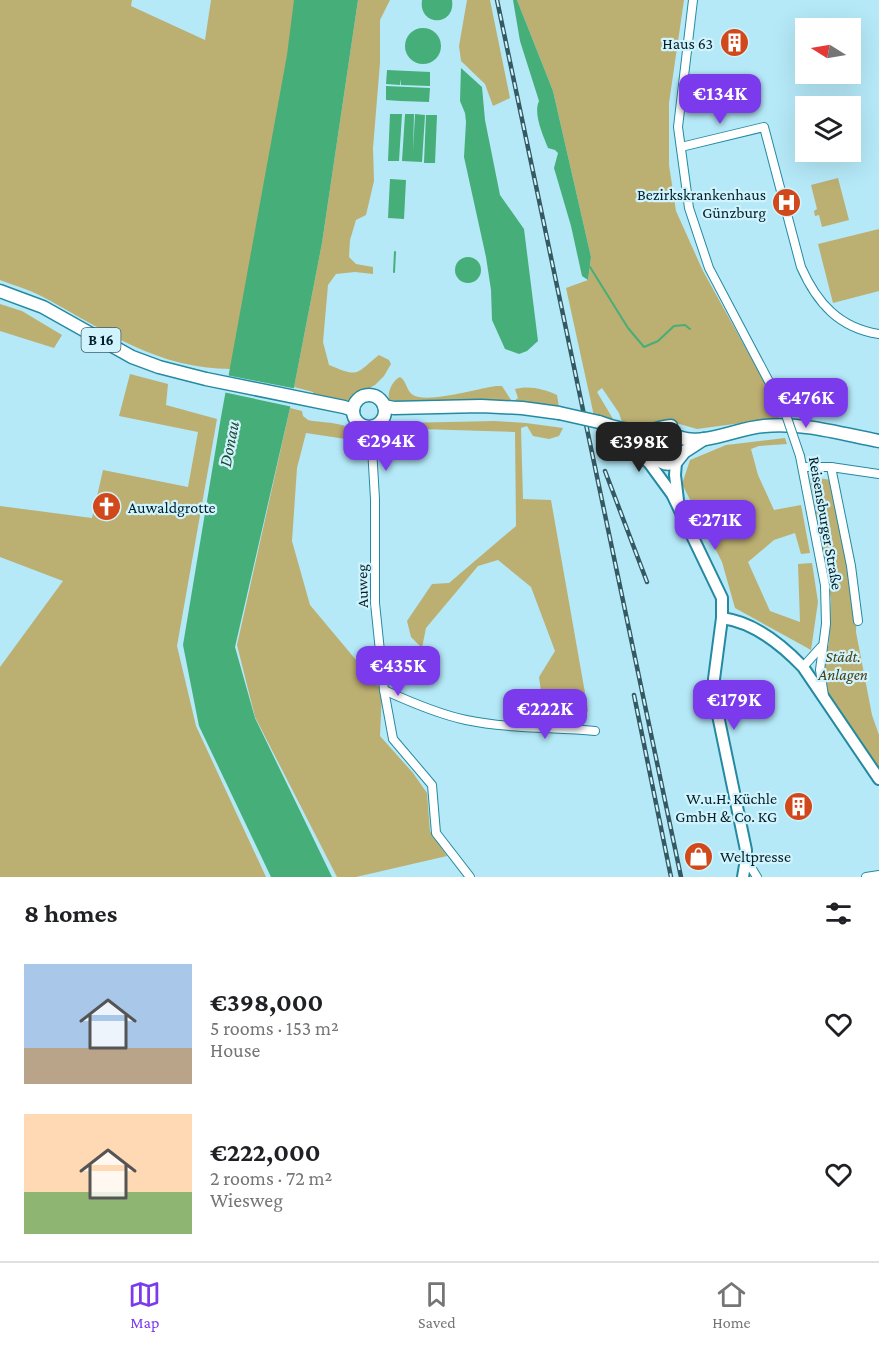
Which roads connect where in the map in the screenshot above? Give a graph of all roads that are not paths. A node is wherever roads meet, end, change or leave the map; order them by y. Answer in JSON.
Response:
{"nodes":[{"id":1,"x":693,"y":0,"type":"edge"},
{"id":2,"x":681,"y":147,"type":"junction"},
{"id":3,"x":0,"y":291,"type":"edge"},
{"id":4,"x":879,"y":334,"type":"edge"},
{"id":5,"x":407,"y":408,"type":"junction"},
{"id":6,"x":353,"y":410,"type":"junction"},
{"id":7,"x":432,"y":413,"type":"junction"},
{"id":8,"x":381,"y":416,"type":"junction"},
{"id":9,"x":560,"y":416,"type":"junction"},
{"id":10,"x":361,"y":425,"type":"junction"},
{"id":11,"x":727,"y":433,"type":"junction"},
{"id":12,"x":621,"y":434,"type":"junction"},
{"id":13,"x":681,"y":438,"type":"junction"},
{"id":14,"x":657,"y":439,"type":"junction"},
{"id":15,"x":704,"y":439,"type":"junction"},
{"id":16,"x":879,"y":441,"type":"edge"},
{"id":17,"x":372,"y":448,"type":"junction"},
{"id":18,"x":653,"y":452,"type":"junction"},
{"id":19,"x":680,"y":457,"type":"junction"},
{"id":20,"x":663,"y":463,"type":"junction"},
{"id":21,"x":803,"y":467,"type":"junction"},
{"id":22,"x":831,"y":467,"type":"junction"},
{"id":23,"x":879,"y":474,"type":"edge"},
{"id":24,"x":672,"y":494,"type":"junction"},
{"id":25,"x":680,"y":512,"type":"junction"},
{"id":26,"x":722,"y":618,"type":"junction"},
{"id":27,"x":858,"y":621,"type":"dead end"},
{"id":28,"x":822,"y":645,"type":"junction"},
{"id":29,"x":803,"y":667,"type":"junction"},
{"id":30,"x":384,"y":690,"type":"junction"},
{"id":31,"x":824,"y":697,"type":"junction"},
{"id":32,"x":595,"y":731,"type":"dead end"},
{"id":33,"x":879,"y":779,"type":"edge"},
{"id":34,"x":747,"y":859,"type":"junction"},
{"id":35,"x":879,"y":875,"type":"edge"},
{"id":36,"x":470,"y":877,"type":"edge"},
{"id":37,"x":743,"y":877,"type":"edge"},
{"id":38,"x":757,"y":877,"type":"edge"},
{"id":39,"x":866,"y":877,"type":"edge"}],
"edges":[{"from":1,"to":2,"type":"street","name":"Reisensburger Straße"},
{"from":2,"to":4,"type":"street"},
{"from":2,"to":21,"type":"street","name":"Reisensburger Straße","bridge":true},
{"from":3,"to":6,"type":"main road","number":"B 16"},
{"from":5,"to":7,"type":"main road"},
{"from":5,"to":8,"type":"main road"},
{"from":5,"to":9,"type":"main road"},
{"from":6,"to":8,"type":"main road"},
{"from":6,"to":10,"type":"main road"},
{"from":7,"to":8,"type":"main road"},
{"from":7,"to":9,"type":"main road"},
{"from":8,"to":10,"type":"main road"},
{"from":8,"to":17,"type":"street","name":"Auweg"},
{"from":9,"to":12,"type":"main road"},
{"from":10,"to":17,"type":"street","name":"Auweg"},
{"from":11,"to":12,"type":"main road"},
{"from":11,"to":15,"type":"main road"},
{"from":11,"to":16,"type":"main road"},
{"from":12,"to":14,"type":"main road"},
{"from":12,"to":18,"type":"main road"},
{"from":12,"to":24,"type":"main road"},
{"from":13,"to":14,"type":"main road"},
{"from":13,"to":15,"type":"main road"},
{"from":13,"to":19,"type":"main road"},
{"from":14,"to":18,"type":"main road"},
{"from":15,"to":19,"type":"main road"},
{"from":17,"to":30,"type":"street","name":"Auweg"},
{"from":18,"to":20,"type":"main road"},
{"from":19,"to":20,"type":"main road"},
{"from":19,"to":25,"type":"main road"},
{"from":20,"to":24,"type":"main road"},
{"from":21,"to":22,"type":"street"},
{"from":21,"to":28,"type":"street","name":"Reisensburger Straße"},
{"from":22,"to":23,"type":"street"},
{"from":22,"to":27,"type":"street"},
{"from":24,"to":25,"type":"main road"},
{"from":25,"to":26,"type":"main road"},
{"from":26,"to":29,"type":"main road"},
{"from":26,"to":34,"type":"main road"},
{"from":28,"to":29,"type":"street"},
{"from":28,"to":31,"type":"street","name":"Reisensburger Straße"},
{"from":29,"to":31,"type":"main road"},
{"from":30,"to":32,"type":"street"},
{"from":30,"to":36,"type":"street","name":"Auweg"},
{"from":31,"to":33,"type":"main road"},
{"from":34,"to":37,"type":"main road"},
{"from":34,"to":38,"type":"street"},
{"from":35,"to":39,"type":"street"}]}
